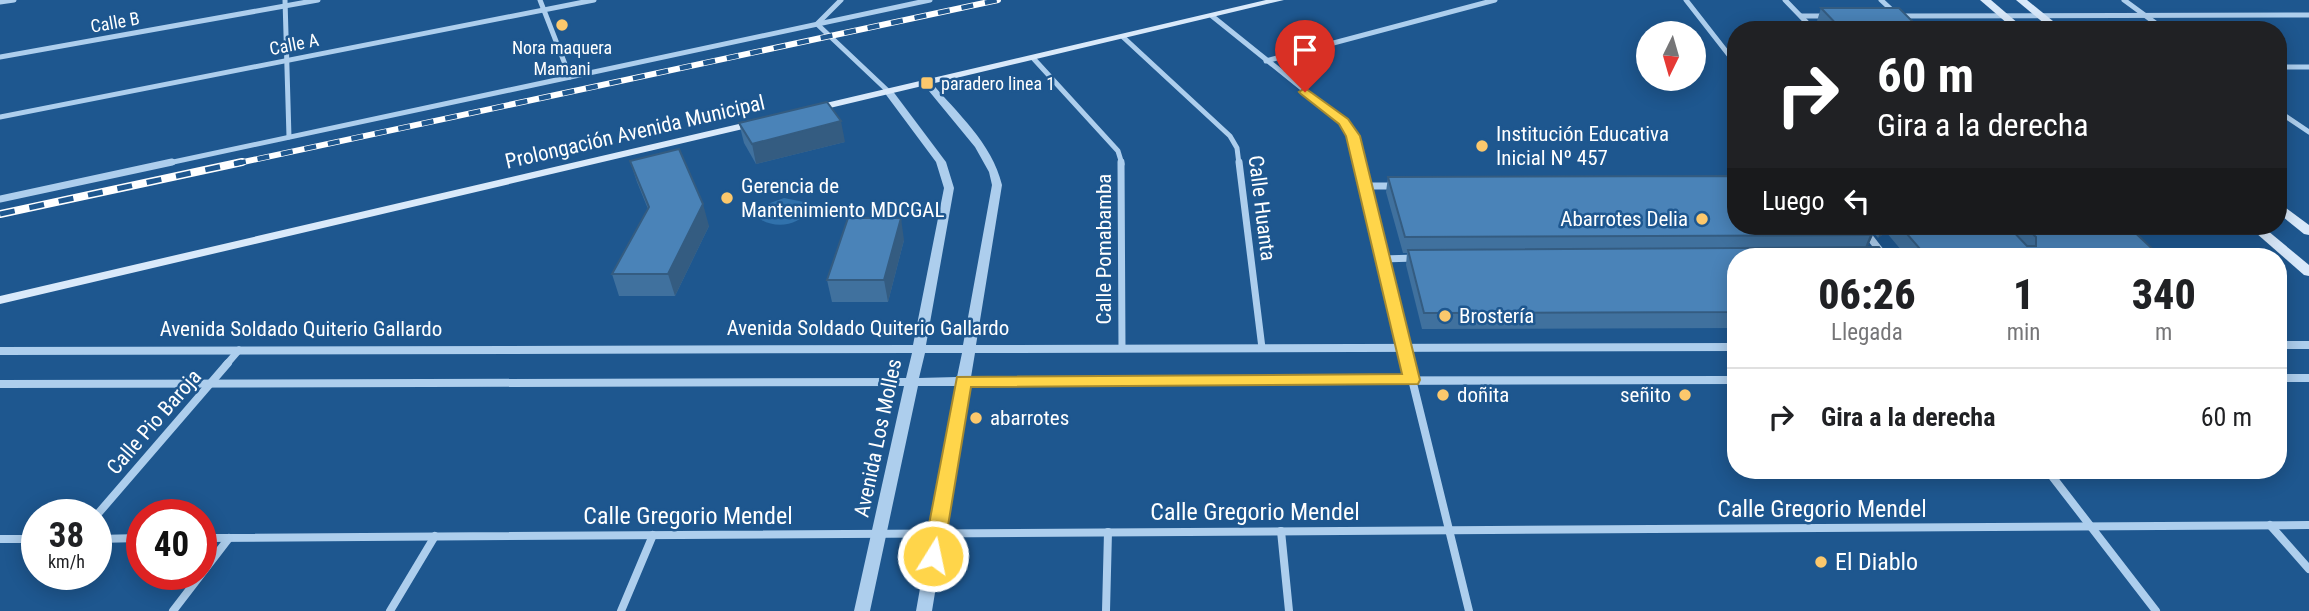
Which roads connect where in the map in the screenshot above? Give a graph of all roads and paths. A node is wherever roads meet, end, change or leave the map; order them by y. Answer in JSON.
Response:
{"nodes":[{"id":1,"x":14,"y":0,"type":"edge"},
{"id":2,"x":318,"y":0,"type":"edge"},
{"id":3,"x":540,"y":0,"type":"edge"},
{"id":4,"x":594,"y":0,"type":"edge"},
{"id":5,"x":841,"y":0,"type":"edge"},
{"id":6,"x":930,"y":0,"type":"edge"},
{"id":7,"x":1279,"y":0,"type":"edge"},
{"id":8,"x":1469,"y":0,"type":"edge"},
{"id":9,"x":1494,"y":0,"type":"edge"},
{"id":10,"x":1686,"y":0,"type":"edge"},
{"id":11,"x":1785,"y":0,"type":"edge"},
{"id":12,"x":1881,"y":0,"type":"edge"},
{"id":13,"x":1985,"y":0,"type":"edge"},
{"id":14,"x":2021,"y":0,"type":"edge"},
{"id":15,"x":2124,"y":0,"type":"edge"},
{"id":16,"x":0,"y":2,"type":"edge"},
{"id":17,"x":285,"y":3,"type":"edge"},
{"id":18,"x":1477,"y":5,"type":"junction"},
{"id":19,"x":544,"y":10,"type":"junction"},
{"id":20,"x":2041,"y":15,"type":"junction"},
{"id":21,"x":2145,"y":15,"type":"junction"},
{"id":22,"x":2309,"y":15,"type":"edge"},
{"id":23,"x":1212,"y":16,"type":"junction"},
{"id":24,"x":1801,"y":16,"type":"junction"},
{"id":25,"x":1843,"y":16,"type":"edge"},
{"id":26,"x":1884,"y":16,"type":"edge"},
{"id":27,"x":1898,"y":16,"type":"junction"},
{"id":28,"x":2004,"y":16,"type":"junction"},
{"id":29,"x":1806,"y":21,"type":"edge"},
{"id":30,"x":1903,"y":21,"type":"edge"},
{"id":31,"x":2010,"y":21,"type":"edge"},
{"id":32,"x":2048,"y":21,"type":"edge"},
{"id":33,"x":2153,"y":21,"type":"edge"},
{"id":34,"x":817,"y":23,"type":"junction"},
{"id":35,"x":1124,"y":37,"type":"junction"},
{"id":36,"x":1727,"y":52,"type":"edge"},
{"id":37,"x":0,"y":57,"type":"edge"},
{"id":38,"x":1033,"y":58,"type":"junction"},
{"id":39,"x":287,"y":60,"type":"junction"},
{"id":40,"x":1266,"y":61,"type":"junction"},
{"id":41,"x":2309,"y":66,"type":"edge"},
{"id":42,"x":2287,"y":67,"type":"edge"},
{"id":43,"x":570,"y":77,"type":"junction"},
{"id":44,"x":927,"y":83,"type":"junction"},
{"id":45,"x":889,"y":92,"type":"junction"},
{"id":46,"x":794,"y":114,"type":"edge"},
{"id":47,"x":0,"y":117,"type":"edge"},
{"id":48,"x":2287,"y":117,"type":"edge"},
{"id":49,"x":767,"y":120,"type":"edge"},
{"id":50,"x":2309,"y":132,"type":"edge"},
{"id":51,"x":289,"y":137,"type":"junction"},
{"id":52,"x":1364,"y":186,"type":"junction"},
{"id":53,"x":1405,"y":186,"type":"edge"},
{"id":54,"x":0,"y":199,"type":"edge"},
{"id":55,"x":2287,"y":213,"type":"edge"},
{"id":56,"x":2309,"y":231,"type":"edge"},
{"id":57,"x":2265,"y":235,"type":"edge"},
{"id":58,"x":2280,"y":248,"type":"edge"},
{"id":59,"x":2287,"y":254,"type":"edge"},
{"id":60,"x":1424,"y":258,"type":"edge"},
{"id":61,"x":1382,"y":259,"type":"junction"},
{"id":62,"x":2309,"y":272,"type":"edge"},
{"id":63,"x":0,"y":300,"type":"edge"},
{"id":64,"x":2287,"y":345,"type":"edge"},
{"id":65,"x":2309,"y":345,"type":"edge"},
{"id":66,"x":1727,"y":347,"type":"edge"},
{"id":67,"x":969,"y":348,"type":"junction"},
{"id":68,"x":1122,"y":348,"type":"junction"},
{"id":69,"x":1262,"y":348,"type":"junction"},
{"id":70,"x":1404,"y":348,"type":"junction"},
{"id":71,"x":919,"y":349,"type":"junction"},
{"id":72,"x":239,"y":350,"type":"junction"},
{"id":73,"x":0,"y":351,"type":"edge"},
{"id":74,"x":2287,"y":378,"type":"edge"},
{"id":75,"x":2309,"y":378,"type":"edge"},
{"id":76,"x":1412,"y":380,"type":"junction"},
{"id":77,"x":1727,"y":380,"type":"edge"},
{"id":78,"x":912,"y":382,"type":"junction"},
{"id":79,"x":963,"y":382,"type":"junction"},
{"id":80,"x":211,"y":383,"type":"junction"},
{"id":81,"x":0,"y":384,"type":"edge"},
{"id":82,"x":2054,"y":479,"type":"edge"},
{"id":83,"x":111,"y":499,"type":"edge"},
{"id":84,"x":2270,"y":525,"type":"junction"},
{"id":85,"x":2309,"y":525,"type":"edge"},
{"id":86,"x":2091,"y":526,"type":"junction"},
{"id":87,"x":1449,"y":530,"type":"junction"},
{"id":88,"x":1281,"y":531,"type":"junction"},
{"id":89,"x":1108,"y":532,"type":"junction"},
{"id":90,"x":937,"y":533,"type":"junction"},
{"id":91,"x":879,"y":534,"type":"junction"},
{"id":92,"x":653,"y":535,"type":"junction"},
{"id":93,"x":435,"y":537,"type":"junction"},
{"id":94,"x":217,"y":538,"type":"edge"},
{"id":95,"x":229,"y":538,"type":"junction"},
{"id":96,"x":0,"y":539,"type":"edge"},
{"id":97,"x":21,"y":539,"type":"edge"},
{"id":98,"x":2309,"y":569,"type":"edge"},
{"id":99,"x":173,"y":611,"type":"edge"},
{"id":100,"x":390,"y":611,"type":"edge"},
{"id":101,"x":621,"y":611,"type":"edge"},
{"id":102,"x":862,"y":611,"type":"edge"},
{"id":103,"x":924,"y":611,"type":"edge"},
{"id":104,"x":1105,"y":611,"type":"edge"},
{"id":105,"x":1289,"y":611,"type":"edge"},
{"id":106,"x":1469,"y":611,"type":"edge"},
{"id":107,"x":2156,"y":611,"type":"edge"}],
"edges":[{"from":1,"to":16,"type":"street"},
{"from":2,"to":17,"type":"street","name":"Calle B"},
{"from":3,"to":19,"type":"street"},
{"from":4,"to":19,"type":"street","name":"Calle A"},
{"from":5,"to":34,"type":"street"},
{"from":6,"to":34,"type":"street"},
{"from":7,"to":23,"type":"main road","name":"Prolongación Avenida Municipal"},
{"from":8,"to":18,"type":"street"},
{"from":9,"to":18,"type":"street"},
{"from":10,"to":36,"type":"street"},
{"from":11,"to":24,"type":"street"},
{"from":12,"to":27,"type":"street"},
{"from":13,"to":28,"type":"main road"},
{"from":14,"to":20,"type":"main road"},
{"from":15,"to":21,"type":"street"},
{"from":17,"to":37,"type":"street","name":"Calle B"},
{"from":17,"to":39,"type":"street"},
{"from":18,"to":40,"type":"street"},
{"from":19,"to":39,"type":"street","name":"Calle A"},
{"from":19,"to":43,"type":"street"},
{"from":20,"to":21,"type":"street"},
{"from":20,"to":28,"type":"street"},
{"from":20,"to":32,"type":"main road"},
{"from":21,"to":22,"type":"street"},
{"from":21,"to":33,"type":"street"},
{"from":23,"to":35,"type":"main road","name":"Prolongación Avenida Municipal"},
{"from":23,"to":40,"type":"street"},
{"from":24,"to":25,"type":"street"},
{"from":24,"to":29,"type":"street"},
{"from":26,"to":27,"type":"street"},
{"from":27,"to":28,"type":"street"},
{"from":27,"to":30,"type":"street"},
{"from":28,"to":31,"type":"main road"},
{"from":34,"to":43,"type":"street"},
{"from":34,"to":45,"type":"street","name":"Avenida Los Molles"},
{"from":35,"to":38,"type":"main road","name":"Prolongación Avenida Municipal"},
{"from":35,"to":69,"type":"street","name":"Calle Huanta"},
{"from":38,"to":44,"type":"main road","name":"Prolongación Avenida Municipal"},
{"from":38,"to":68,"type":"street","name":"Calle Pomabamba"},
{"from":39,"to":47,"type":"street","name":"Calle A"},
{"from":39,"to":51,"type":"street"},
{"from":40,"to":52,"type":"street"},
{"from":41,"to":42,"type":"street"},
{"from":43,"to":51,"type":"street"},
{"from":44,"to":45,"type":"main road","name":"Prolongación Avenida Municipal"},
{"from":44,"to":67,"type":"street"},
{"from":45,"to":46,"type":"main road","name":"Prolongación Avenida Municipal"},
{"from":45,"to":71,"type":"street","name":"Avenida Los Molles"},
{"from":48,"to":50,"type":"street"},
{"from":49,"to":63,"type":"main road","name":"Prolongación Avenida Municipal"},
{"from":51,"to":54,"type":"street"},
{"from":52,"to":53,"type":"street"},
{"from":52,"to":61,"type":"street"},
{"from":55,"to":56,"type":"main road"},
{"from":57,"to":58,"type":"main road"},
{"from":59,"to":62,"type":"main road"},
{"from":60,"to":61,"type":"street"},
{"from":61,"to":70,"type":"street"},
{"from":64,"to":65,"type":"street"},
{"from":66,"to":70,"type":"street","name":"Avenida Soldado Quiterio Gallardo"},
{"from":67,"to":68,"type":"street","name":"Avenida Soldado Quiterio Gallardo"},
{"from":67,"to":71,"type":"street","name":"Avenida Soldado Quiterio Gallardo"},
{"from":67,"to":79,"type":"street"},
{"from":68,"to":69,"type":"street","name":"Avenida Soldado Quiterio Gallardo"},
{"from":69,"to":70,"type":"street","name":"Avenida Soldado Quiterio Gallardo"},
{"from":70,"to":76,"type":"street"},
{"from":71,"to":72,"type":"street","name":"Avenida Soldado Quiterio Gallardo"},
{"from":71,"to":78,"type":"street","name":"Avenida Los Molles"},
{"from":72,"to":73,"type":"street","name":"Avenida Soldado Quiterio Gallardo"},
{"from":72,"to":80,"type":"street","name":"Calle Pio Baroja"},
{"from":74,"to":75,"type":"street"},
{"from":76,"to":77,"type":"street"},
{"from":76,"to":79,"type":"street"},
{"from":76,"to":87,"type":"street"},
{"from":78,"to":79,"type":"street"},
{"from":78,"to":80,"type":"street"},
{"from":78,"to":91,"type":"street","name":"Avenida Los Molles"},
{"from":79,"to":90,"type":"street"},
{"from":80,"to":81,"type":"street"},
{"from":80,"to":83,"type":"street","name":"Calle Pio Baroja"},
{"from":82,"to":86,"type":"street"},
{"from":84,"to":85,"type":"street","name":"Calle Gregorio Mendel"},
{"from":84,"to":86,"type":"street","name":"Calle Gregorio Mendel"},
{"from":84,"to":98,"type":"street"},
{"from":86,"to":87,"type":"street","name":"Calle Gregorio Mendel"},
{"from":86,"to":107,"type":"street"},
{"from":87,"to":88,"type":"street","name":"Calle Gregorio Mendel"},
{"from":87,"to":106,"type":"street"},
{"from":88,"to":89,"type":"street","name":"Calle Gregorio Mendel"},
{"from":88,"to":105,"type":"street"},
{"from":89,"to":90,"type":"street","name":"Calle Gregorio Mendel"},
{"from":89,"to":104,"type":"street"},
{"from":90,"to":91,"type":"street","name":"Calle Gregorio Mendel"},
{"from":90,"to":103,"type":"street"},
{"from":91,"to":92,"type":"street","name":"Calle Gregorio Mendel"},
{"from":91,"to":102,"type":"street","name":"Avenida Los Molles"},
{"from":92,"to":93,"type":"street","name":"Calle Gregorio Mendel"},
{"from":92,"to":101,"type":"street"},
{"from":93,"to":95,"type":"street","name":"Calle Gregorio Mendel"},
{"from":93,"to":100,"type":"street"},
{"from":94,"to":95,"type":"street","name":"Calle Gregorio Mendel"},
{"from":95,"to":99,"type":"street"},
{"from":96,"to":97,"type":"street"}]}
